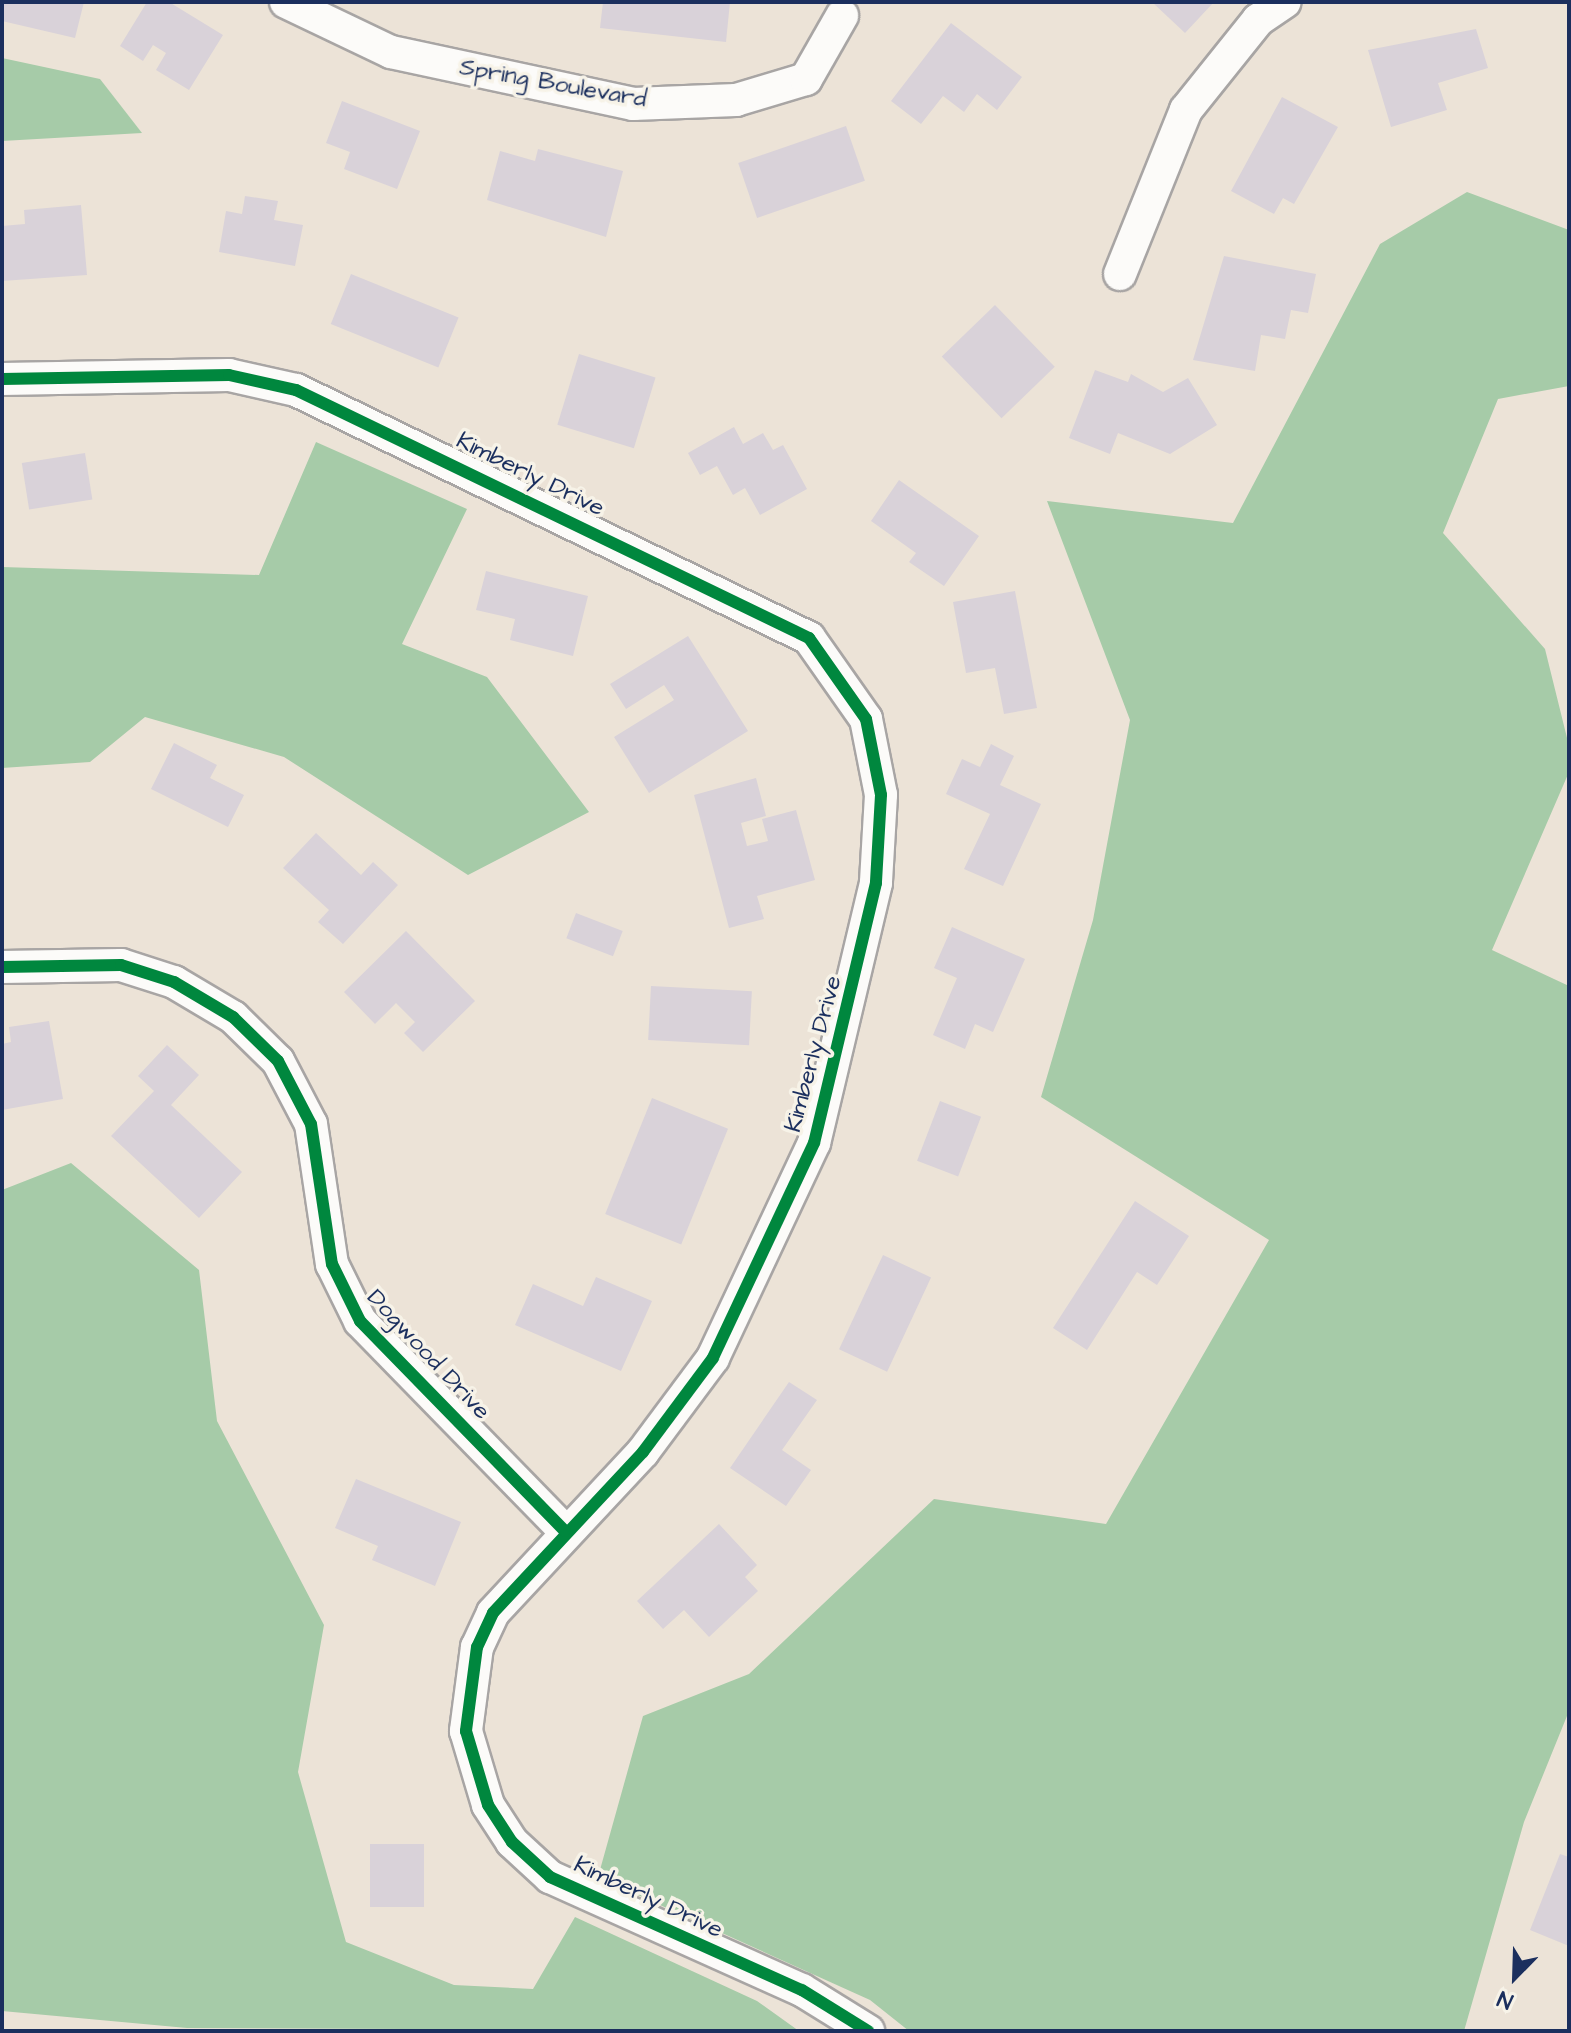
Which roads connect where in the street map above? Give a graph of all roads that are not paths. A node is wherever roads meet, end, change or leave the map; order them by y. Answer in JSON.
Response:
{"nodes":[{"id":1,"x":286,"y":2,"type":"edge"},
{"id":2,"x":1285,"y":2,"type":"edge"},
{"id":3,"x":842,"y":16,"type":"dead end"},
{"id":4,"x":1120,"y":274,"type":"dead end"},
{"id":5,"x":2,"y":379,"type":"edge"},
{"id":6,"x":2,"y":967,"type":"edge"},
{"id":7,"x":565,"y":1531,"type":"junction"},
{"id":8,"x":868,"y":2031,"type":"edge"}],
"edges":[{"from":1,"to":3,"type":"street","name":"Spring Boulevard"},
{"from":2,"to":4,"type":"street"},
{"from":5,"to":7,"type":"street","name":"Kimberly Drive"},
{"from":6,"to":7,"type":"street","name":"Dogwood Drive"},
{"from":7,"to":8,"type":"street","name":"Kimberly Drive"}]}
